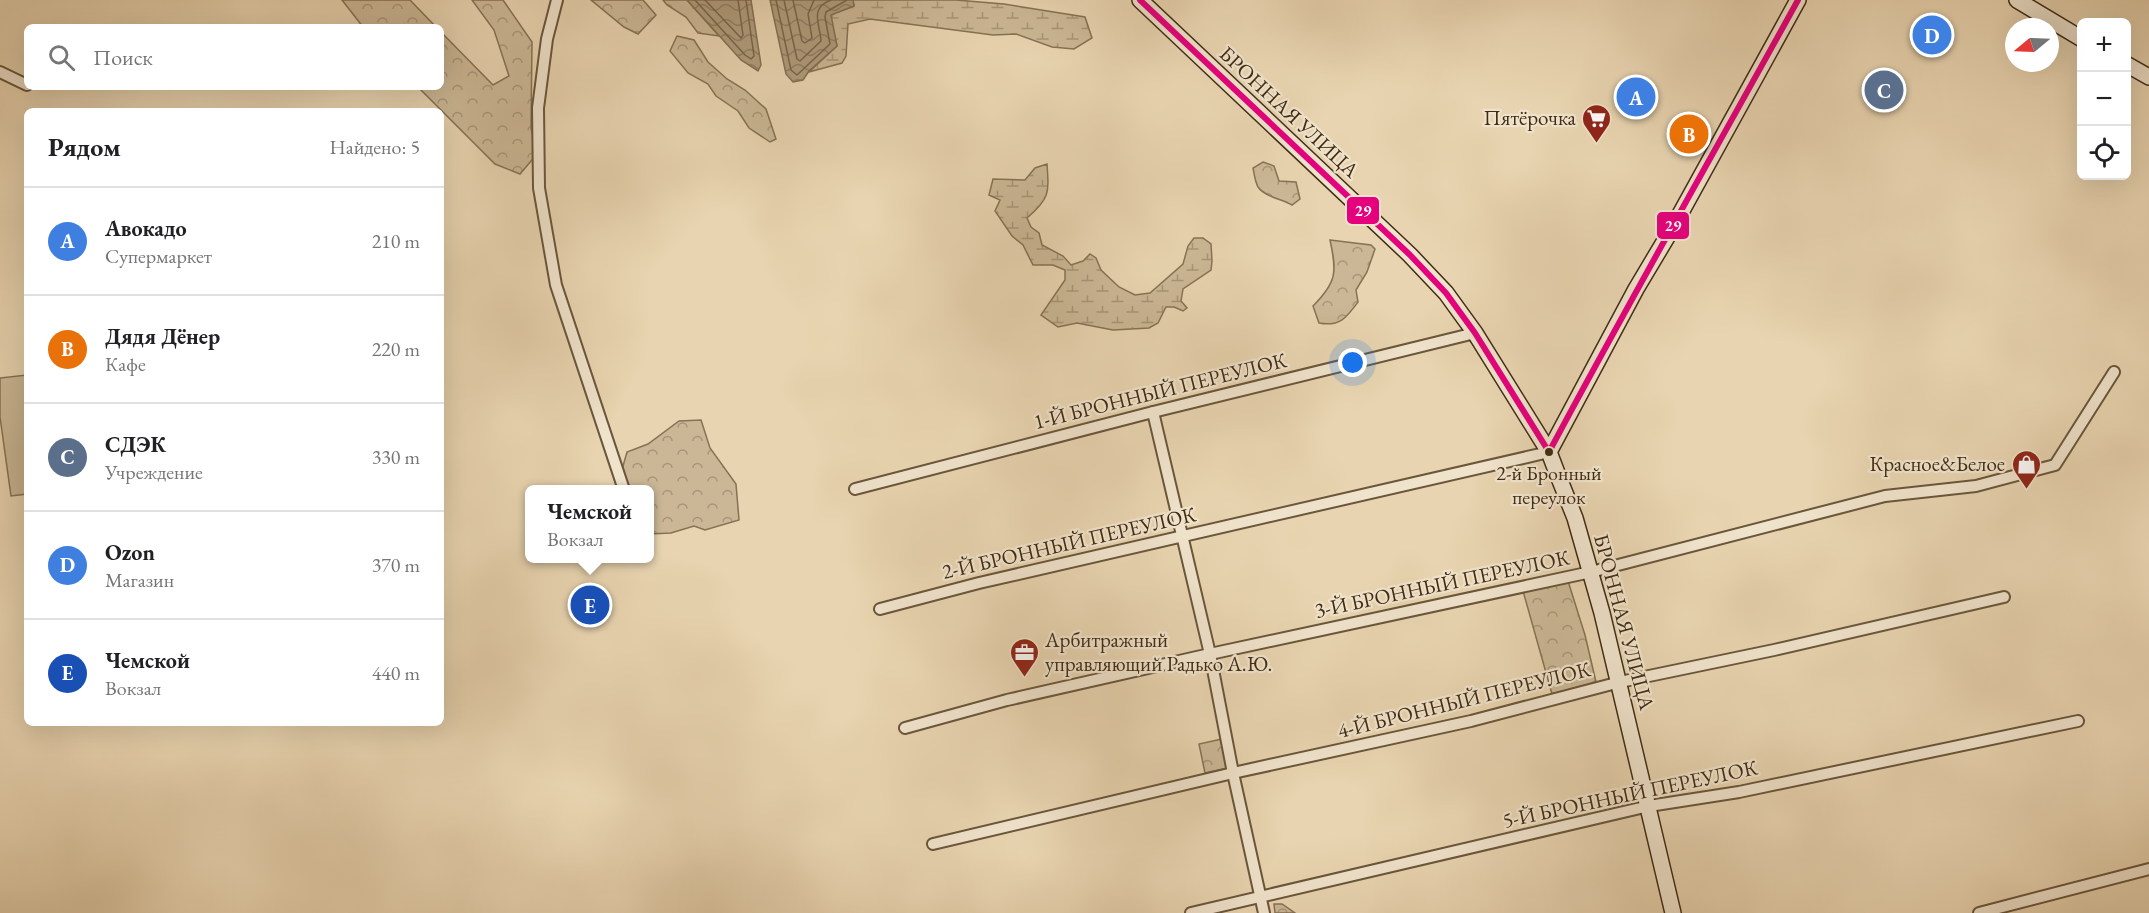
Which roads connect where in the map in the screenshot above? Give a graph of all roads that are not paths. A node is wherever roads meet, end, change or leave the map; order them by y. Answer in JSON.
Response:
{"nodes":[{"id":1,"x":557,"y":0,"type":"edge"},
{"id":2,"x":1140,"y":0,"type":"edge"},
{"id":3,"x":1798,"y":0,"type":"edge"},
{"id":4,"x":2017,"y":0,"type":"edge"},
{"id":5,"x":2077,"y":36,"type":"edge"},
{"id":6,"x":2131,"y":66,"type":"edge"},
{"id":7,"x":0,"y":72,"type":"edge"},
{"id":8,"x":2149,"y":77,"type":"edge"},
{"id":9,"x":24,"y":84,"type":"edge"},
{"id":10,"x":1475,"y":333,"type":"junction"},
{"id":11,"x":2114,"y":372,"type":"dead end"},
{"id":12,"x":1153,"y":412,"type":"junction"},
{"id":13,"x":1549,"y":452,"type":"junction"},
{"id":14,"x":623,"y":485,"type":"edge"},
{"id":15,"x":855,"y":489,"type":"dead end"},
{"id":16,"x":1182,"y":537,"type":"junction"},
{"id":17,"x":1591,"y":572,"type":"junction"},
{"id":18,"x":2004,"y":597,"type":"dead end"},
{"id":19,"x":880,"y":609,"type":"dead end"},
{"id":20,"x":1210,"y":654,"type":"junction"},
{"id":21,"x":1620,"y":682,"type":"junction"},
{"id":22,"x":2078,"y":721,"type":"dead end"},
{"id":23,"x":905,"y":728,"type":"dead end"},
{"id":24,"x":1233,"y":773,"type":"junction"},
{"id":25,"x":1649,"y":806,"type":"junction"},
{"id":26,"x":933,"y":844,"type":"dead end"},
{"id":27,"x":2149,"y":869,"type":"edge"},
{"id":28,"x":1261,"y":896,"type":"junction"},
{"id":29,"x":1191,"y":913,"type":"edge"},
{"id":30,"x":1264,"y":913,"type":"edge"},
{"id":31,"x":1672,"y":913,"type":"edge"},
{"id":32,"x":1979,"y":913,"type":"edge"}],
"edges":[{"from":1,"to":14,"type":"street"},
{"from":2,"to":10,"type":"street","name":"БРОННАЯ УЛИЦА"},
{"from":3,"to":13,"type":"street"},
{"from":4,"to":5,"type":"street"},
{"from":6,"to":8,"type":"street"},
{"from":7,"to":9,"type":"street"},
{"from":10,"to":12,"type":"street","name":"1-Й БРОННЫЙ ПЕРЕУЛОК"},
{"from":10,"to":13,"type":"street","name":"БРОННАЯ УЛИЦА"},
{"from":11,"to":17,"type":"street","name":"3-Й БРОННЫЙ ПЕРЕУЛОК"},
{"from":12,"to":15,"type":"street","name":"1-Й БРОННЫЙ ПЕРЕУЛОК"},
{"from":12,"to":16,"type":"street"},
{"from":13,"to":16,"type":"street","name":"2-Й БРОННЫЙ ПЕРЕУЛОК"},
{"from":13,"to":17,"type":"street","name":"БРОННАЯ УЛИЦА"},
{"from":16,"to":19,"type":"street","name":"2-Й БРОННЫЙ ПЕРЕУЛОК"},
{"from":16,"to":20,"type":"street"},
{"from":17,"to":20,"type":"street","name":"3-Й БРОННЫЙ ПЕРЕУЛОК"},
{"from":17,"to":21,"type":"street","name":"БРОННАЯ УЛИЦА"},
{"from":18,"to":21,"type":"street","name":"4-Й БРОННЫЙ ПЕРЕУЛОК"},
{"from":20,"to":23,"type":"street","name":"3-Й БРОННЫЙ ПЕРЕУЛОК"},
{"from":20,"to":24,"type":"street"},
{"from":21,"to":24,"type":"street","name":"4-Й БРОННЫЙ ПЕРЕУЛОК"},
{"from":21,"to":25,"type":"street","name":"БРОННАЯ УЛИЦА"},
{"from":22,"to":25,"type":"street","name":"5-Й БРОННЫЙ ПЕРЕУЛОК"},
{"from":24,"to":26,"type":"street","name":"4-Й БРОННЫЙ ПЕРЕУЛОК"},
{"from":24,"to":28,"type":"street"},
{"from":25,"to":28,"type":"street","name":"5-Й БРОННЫЙ ПЕРЕУЛОК"},
{"from":25,"to":31,"type":"street","name":"БРОННАЯ УЛИЦА"},
{"from":27,"to":32,"type":"street"},
{"from":28,"to":29,"type":"street","name":"5-Й БРОННЫЙ ПЕРЕУЛОК"},
{"from":28,"to":30,"type":"street"}]}
